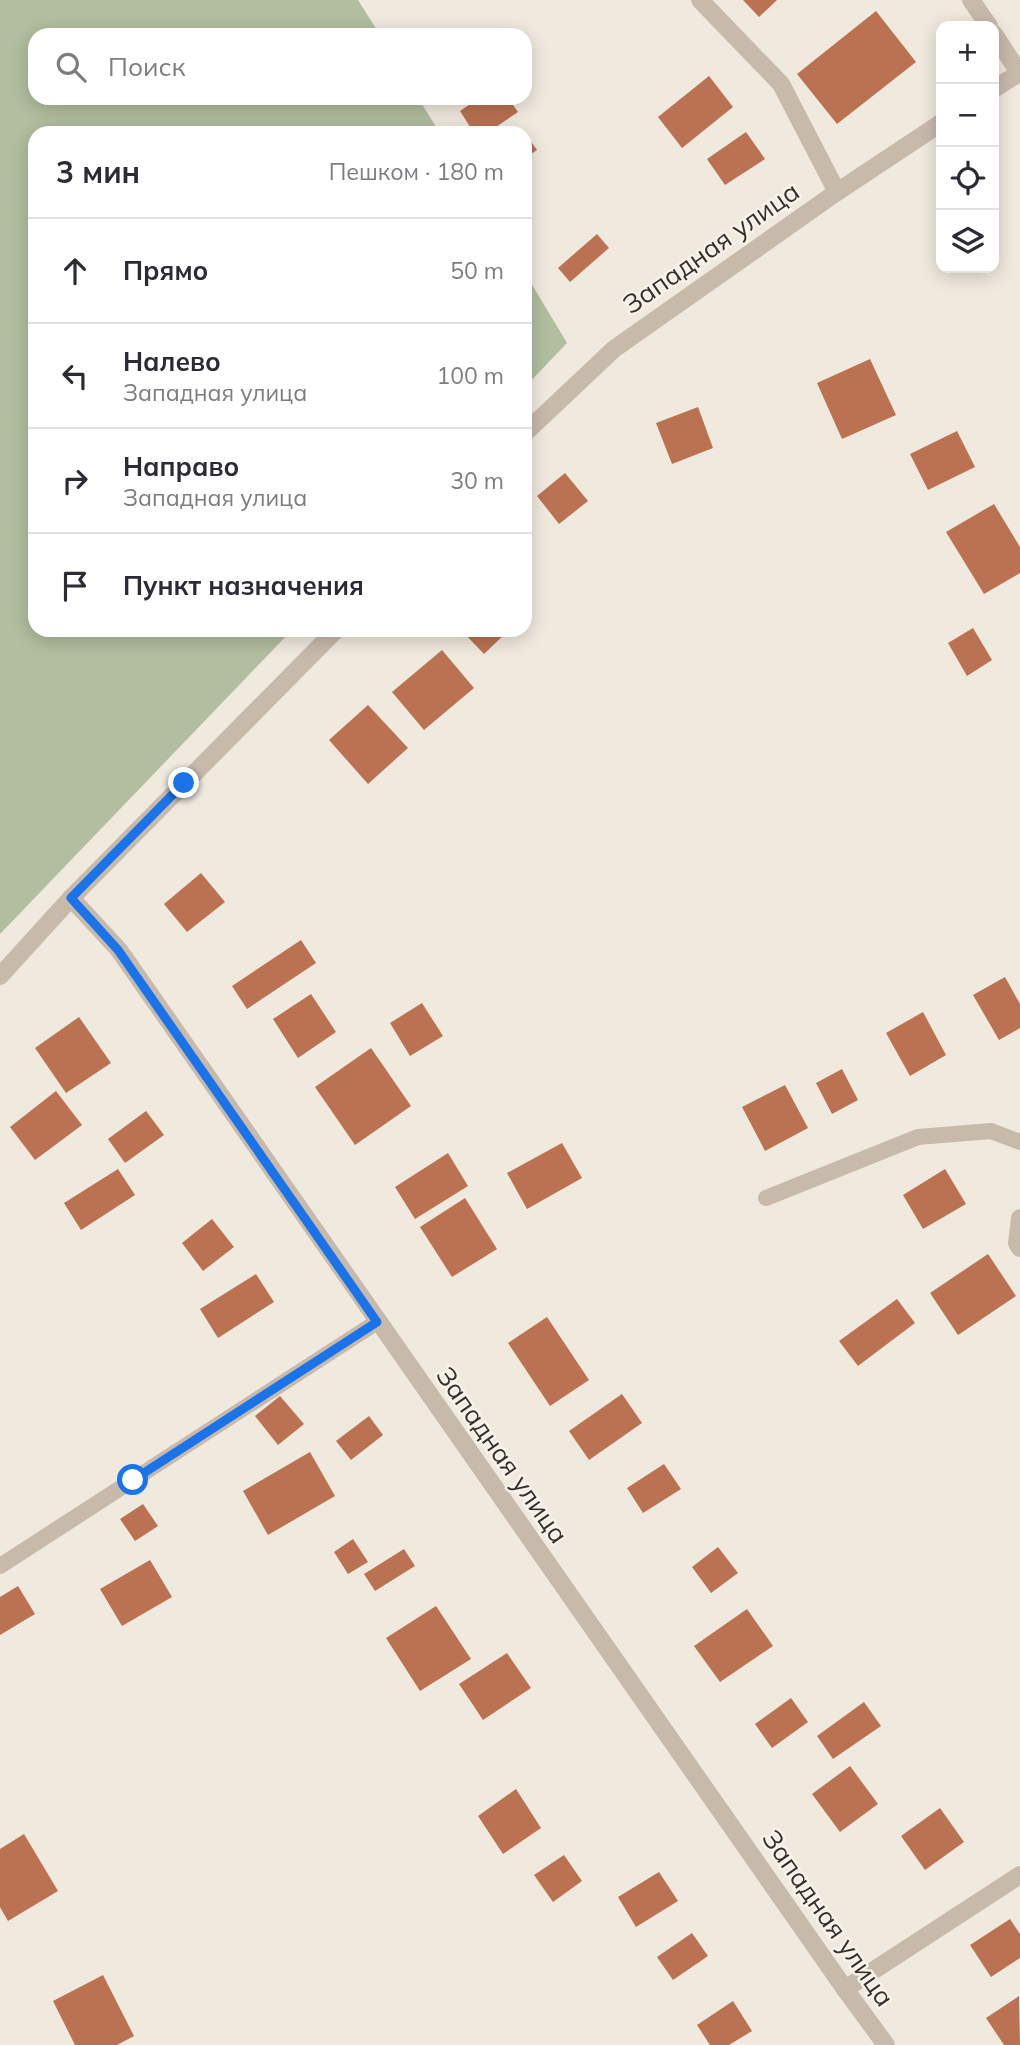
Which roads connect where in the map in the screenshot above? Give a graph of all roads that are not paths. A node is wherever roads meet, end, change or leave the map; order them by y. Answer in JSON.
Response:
{"nodes":[{"id":1,"x":700,"y":0,"type":"edge"},
{"id":2,"x":971,"y":0,"type":"edge"},
{"id":3,"x":986,"y":21,"type":"edge"},
{"id":4,"x":999,"y":42,"type":"edge"},
{"id":5,"x":1020,"y":74,"type":"edge"},
{"id":6,"x":999,"y":86,"type":"edge"},
{"id":7,"x":936,"y":127,"type":"edge"},
{"id":8,"x":836,"y":192,"type":"junction"},
{"id":9,"x":532,"y":426,"type":"edge"},
{"id":10,"x":329,"y":637,"type":"edge"},
{"id":11,"x":71,"y":898,"type":"junction"},
{"id":12,"x":0,"y":976,"type":"edge"},
{"id":13,"x":1020,"y":1143,"type":"edge"},
{"id":14,"x":766,"y":1198,"type":"dead end"},
{"id":15,"x":1020,"y":1218,"type":"edge"},
{"id":16,"x":1020,"y":1248,"type":"edge"},
{"id":17,"x":377,"y":1322,"type":"junction"},
{"id":18,"x":0,"y":1566,"type":"edge"},
{"id":19,"x":1020,"y":1874,"type":"edge"},
{"id":20,"x":845,"y":1989,"type":"junction"},
{"id":21,"x":886,"y":2045,"type":"edge"}],
"edges":[{"from":1,"to":8,"type":"street"},
{"from":2,"to":3,"type":"street"},
{"from":4,"to":5,"type":"street"},
{"from":5,"to":6,"type":"street"},
{"from":7,"to":8,"type":"street","name":"Западная улица"},
{"from":8,"to":9,"type":"street","name":"Западная улица"},
{"from":10,"to":11,"type":"street"},
{"from":11,"to":12,"type":"street"},
{"from":11,"to":17,"type":"street","name":"Западная улица"},
{"from":13,"to":14,"type":"lane"},
{"from":15,"to":16,"type":"street"},
{"from":17,"to":18,"type":"lane"},
{"from":17,"to":20,"type":"street","name":"Западная улица"},
{"from":19,"to":20,"type":"street"},
{"from":20,"to":21,"type":"street","name":"Западная улица"}]}
